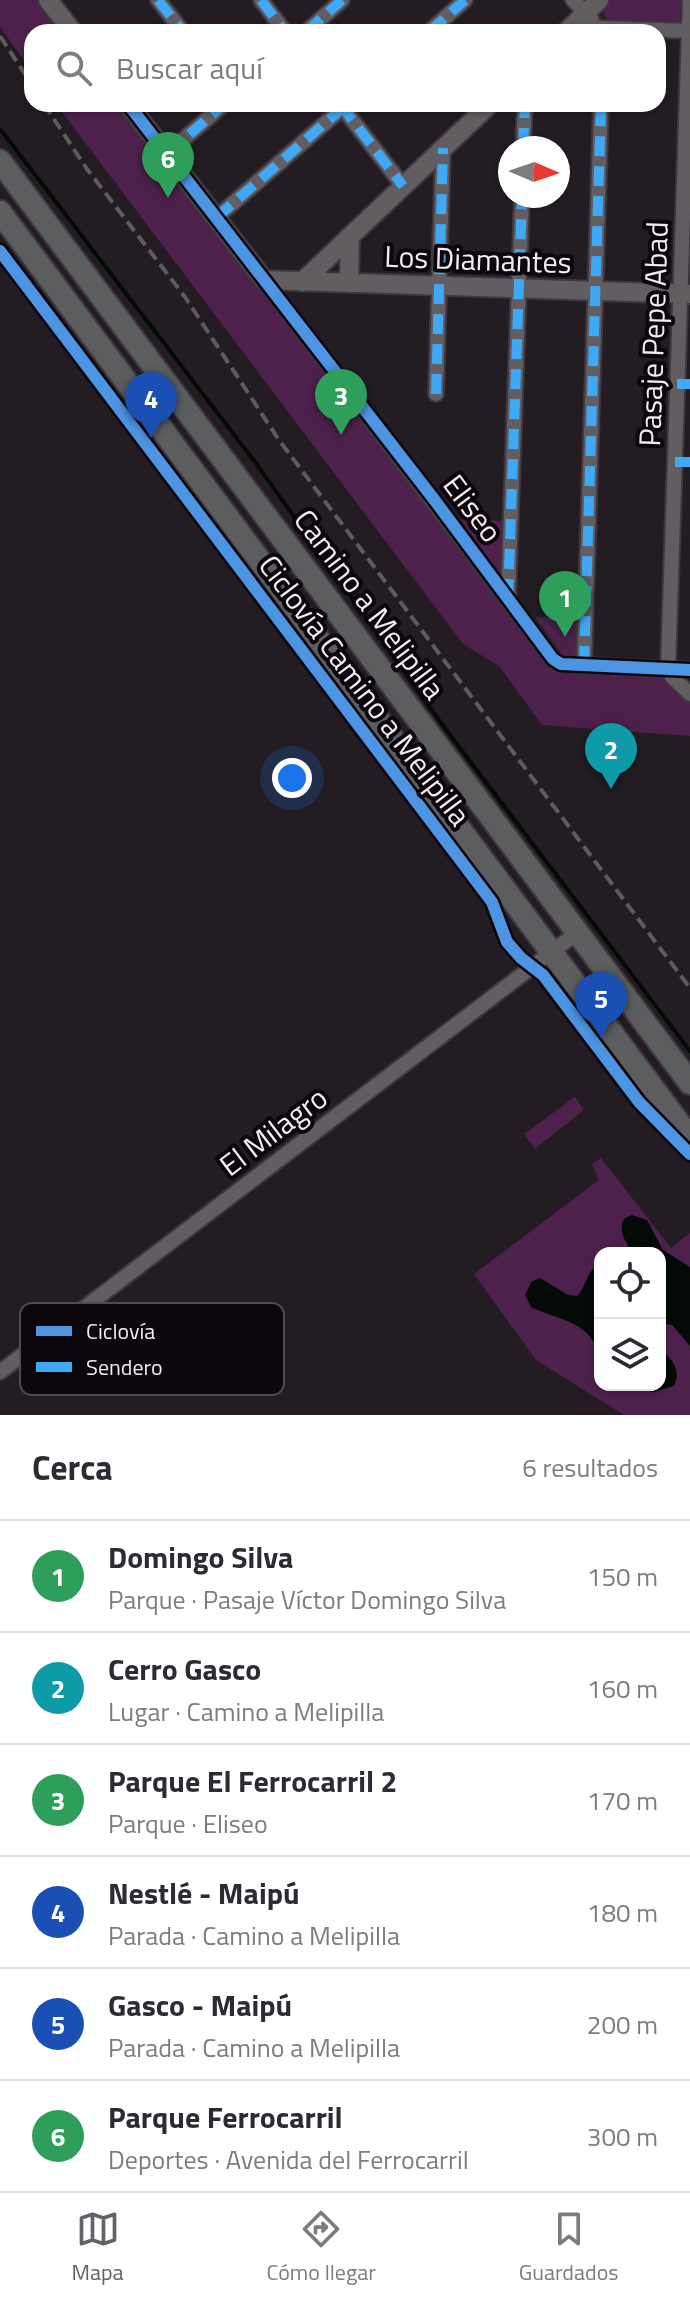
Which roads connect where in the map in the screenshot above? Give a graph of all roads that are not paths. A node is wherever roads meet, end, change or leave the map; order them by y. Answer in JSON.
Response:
{"nodes":[{"id":1,"x":48,"y":0,"type":"edge"},
{"id":2,"x":158,"y":0,"type":"edge"},
{"id":3,"x":261,"y":0,"type":"edge"},
{"id":4,"x":342,"y":0,"type":"edge"},
{"id":5,"x":465,"y":0,"type":"edge"},
{"id":6,"x":599,"y":0,"type":"edge"},
{"id":7,"x":690,"y":0,"type":"edge"},
{"id":8,"x":573,"y":18,"type":"edge"},
{"id":9,"x":67,"y":24,"type":"edge"},
{"id":10,"x":177,"y":24,"type":"edge"},
{"id":11,"x":279,"y":24,"type":"edge"},
{"id":12,"x":315,"y":24,"type":"edge"},
{"id":13,"x":438,"y":24,"type":"edge"},
{"id":14,"x":666,"y":31,"type":"edge"},
{"id":15,"x":689,"y":31,"type":"edge"},
{"id":16,"x":134,"y":112,"type":"edge"},
{"id":17,"x":215,"y":112,"type":"edge"},
{"id":18,"x":335,"y":112,"type":"edge"},
{"id":19,"x":348,"y":112,"type":"edge"},
{"id":20,"x":481,"y":112,"type":"edge"},
{"id":21,"x":525,"y":112,"type":"edge"},
{"id":22,"x":601,"y":112,"type":"edge"},
{"id":23,"x":524,"y":136,"type":"edge"},
{"id":24,"x":443,"y":148,"type":"junction"},
{"id":25,"x":167,"y":154,"type":"junction"},
{"id":26,"x":0,"y":161,"type":"edge"},
{"id":27,"x":403,"y":186,"type":"junction"},
{"id":28,"x":522,"y":208,"type":"edge"},
{"id":29,"x":0,"y":212,"type":"edge"},
{"id":30,"x":216,"y":218,"type":"junction"},
{"id":31,"x":350,"y":237,"type":"junction"},
{"id":32,"x":264,"y":280,"type":"junction"},
{"id":33,"x":302,"y":282,"type":"junction"},
{"id":34,"x":349,"y":283,"type":"junction"},
{"id":35,"x":439,"y":286,"type":"junction"},
{"id":36,"x":519,"y":289,"type":"junction"},
{"id":37,"x":595,"y":291,"type":"junction"},
{"id":38,"x":685,"y":294,"type":"edge"},
{"id":39,"x":684,"y":384,"type":"edge"},
{"id":40,"x":436,"y":394,"type":"dead end"},
{"id":41,"x":223,"y":458,"type":"junction"},
{"id":42,"x":682,"y":462,"type":"edge"},
{"id":43,"x":198,"y":476,"type":"junction"},
{"id":44,"x":300,"y":561,"type":"junction"},
{"id":45,"x":276,"y":581,"type":"junction"},
{"id":46,"x":508,"y":599,"type":"junction"},
{"id":47,"x":584,"y":666,"type":"junction"},
{"id":48,"x":668,"y":669,"type":"junction"},
{"id":49,"x":690,"y":670,"type":"edge"},
{"id":50,"x":690,"y":694,"type":"edge"},
{"id":51,"x":473,"y":793,"type":"junction"},
{"id":52,"x":448,"y":812,"type":"junction"},
{"id":53,"x":578,"y":932,"type":"junction"},
{"id":54,"x":553,"y":951,"type":"junction"},
{"id":55,"x":690,"y":1083,"type":"edge"},
{"id":56,"x":690,"y":1138,"type":"edge"},
{"id":57,"x":91,"y":1303,"type":"edge"},
{"id":58,"x":20,"y":1357,"type":"edge"},
{"id":59,"x":0,"y":1372,"type":"edge"}],
"edges":[{"from":1,"to":9,"type":"street"},
{"from":2,"to":10,"type":"street"},
{"from":3,"to":11,"type":"street"},
{"from":4,"to":12,"type":"street"},
{"from":5,"to":13,"type":"street"},
{"from":6,"to":8,"type":"street"},
{"from":7,"to":15,"type":"street","name":"Pasaje Pepe Abad"},
{"from":14,"to":15,"type":"street"},
{"from":15,"to":38,"type":"street","name":"Pasaje Pepe Abad"},
{"from":16,"to":25,"type":"street"},
{"from":17,"to":25,"type":"street"},
{"from":18,"to":30,"type":"street"},
{"from":19,"to":27,"type":"street"},
{"from":20,"to":24,"type":"street"},
{"from":21,"to":23,"type":"street"},
{"from":22,"to":37,"type":"street"},
{"from":24,"to":27,"type":"street"},
{"from":24,"to":35,"type":"street"},
{"from":25,"to":30,"type":"street"},
{"from":26,"to":41,"type":"main road","name":"Camino a Melipilla"},
{"from":27,"to":31,"type":"street"},
{"from":28,"to":36,"type":"street"},
{"from":29,"to":43,"type":"main road","name":"Camino a Melipilla"},
{"from":30,"to":32,"type":"street"},
{"from":31,"to":33,"type":"street"},
{"from":31,"to":34,"type":"street"},
{"from":32,"to":33,"type":"street","name":"Los Diamantes"},
{"from":32,"to":46,"type":"street","name":"Eliseo"},
{"from":33,"to":34,"type":"street","name":"Los Diamantes"},
{"from":34,"to":35,"type":"street","name":"Los Diamantes"},
{"from":35,"to":36,"type":"street","name":"Los Diamantes"},
{"from":35,"to":40,"type":"street"},
{"from":36,"to":37,"type":"street","name":"Los Diamantes"},
{"from":36,"to":46,"type":"street"},
{"from":37,"to":38,"type":"street","name":"Los Diamantes"},
{"from":37,"to":47,"type":"street"},
{"from":38,"to":39,"type":"street","name":"Pasaje Pepe Abad"},
{"from":39,"to":42,"type":"street","name":"Pasaje Pepe Abad"},
{"from":41,"to":43,"type":"main road"},
{"from":41,"to":44,"type":"main road","name":"Camino a Melipilla"},
{"from":42,"to":48,"type":"street","name":"Pasaje Pepe Abad"},
{"from":43,"to":45,"type":"main road","name":"Camino a Melipilla"},
{"from":44,"to":45,"type":"main road"},
{"from":44,"to":51,"type":"main road","name":"Camino a Melipilla"},
{"from":45,"to":52,"type":"main road","name":"Camino a Melipilla"},
{"from":46,"to":47,"type":"street","name":"Eliseo"},
{"from":47,"to":48,"type":"street","name":"Eliseo"},
{"from":48,"to":49,"type":"street","name":"Eliseo"},
{"from":48,"to":50,"type":"street"},
{"from":51,"to":52,"type":"main road"},
{"from":51,"to":53,"type":"main road","name":"Camino a Melipilla"},
{"from":52,"to":54,"type":"main road","name":"Camino a Melipilla"},
{"from":53,"to":54,"type":"street","name":"El Milagro"},
{"from":53,"to":55,"type":"main road","name":"Camino a Melipilla"},
{"from":54,"to":56,"type":"main road","name":"Camino a Melipilla"},
{"from":54,"to":57,"type":"street","name":"El Milagro"},
{"from":58,"to":59,"type":"street","name":"El Milagro"}]}
